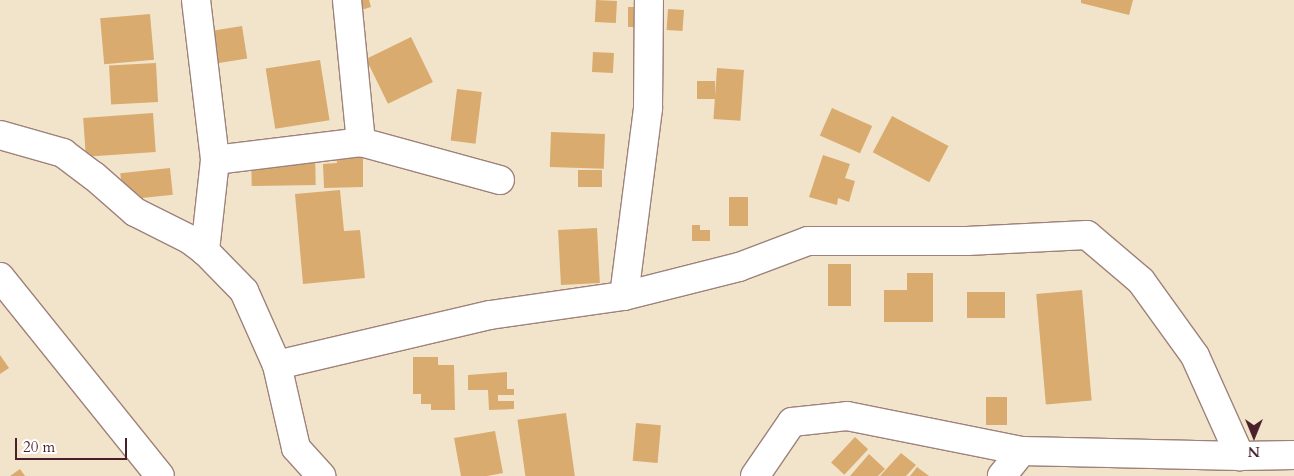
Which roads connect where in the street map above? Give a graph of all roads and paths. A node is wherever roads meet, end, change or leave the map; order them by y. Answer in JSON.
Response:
{"nodes":[{"id":1,"x":196,"y":0,"type":"edge"},
{"id":2,"x":347,"y":0,"type":"edge"},
{"id":3,"x":649,"y":0,"type":"edge"},
{"id":4,"x":0,"y":135,"type":"edge"},
{"id":5,"x":361,"y":142,"type":"junction"},
{"id":6,"x":215,"y":160,"type":"junction"},
{"id":7,"x":500,"y":180,"type":"dead end"},
{"id":8,"x":206,"y":251,"type":"junction"},
{"id":9,"x":0,"y":276,"type":"edge"},
{"id":10,"x":624,"y":296,"type":"junction"},
{"id":11,"x":277,"y":365,"type":"junction"},
{"id":12,"x":1022,"y":451,"type":"junction"},
{"id":13,"x":1294,"y":455,"type":"edge"},
{"id":14,"x":1240,"y":456,"type":"junction"},
{"id":15,"x":1143,"y":465,"type":"edge"},
{"id":16,"x":160,"y":476,"type":"edge"},
{"id":17,"x":321,"y":476,"type":"edge"},
{"id":18,"x":755,"y":476,"type":"edge"},
{"id":19,"x":1002,"y":476,"type":"edge"}],
"edges":[{"from":1,"to":6,"type":"street"},
{"from":2,"to":5,"type":"street"},
{"from":3,"to":10,"type":"street"},
{"from":4,"to":8,"type":"street"},
{"from":5,"to":6,"type":"street"},
{"from":5,"to":7,"type":"street"},
{"from":6,"to":8,"type":"street"},
{"from":8,"to":11,"type":"street"},
{"from":9,"to":16,"type":"street"},
{"from":10,"to":11,"type":"street"},
{"from":10,"to":14,"type":"street"},
{"from":11,"to":17,"type":"street"},
{"from":12,"to":15,"type":"street"},
{"from":12,"to":18,"type":"street"},
{"from":12,"to":19,"type":"street"},
{"from":13,"to":14,"type":"street"},
{"from":14,"to":15,"type":"street"}]}
